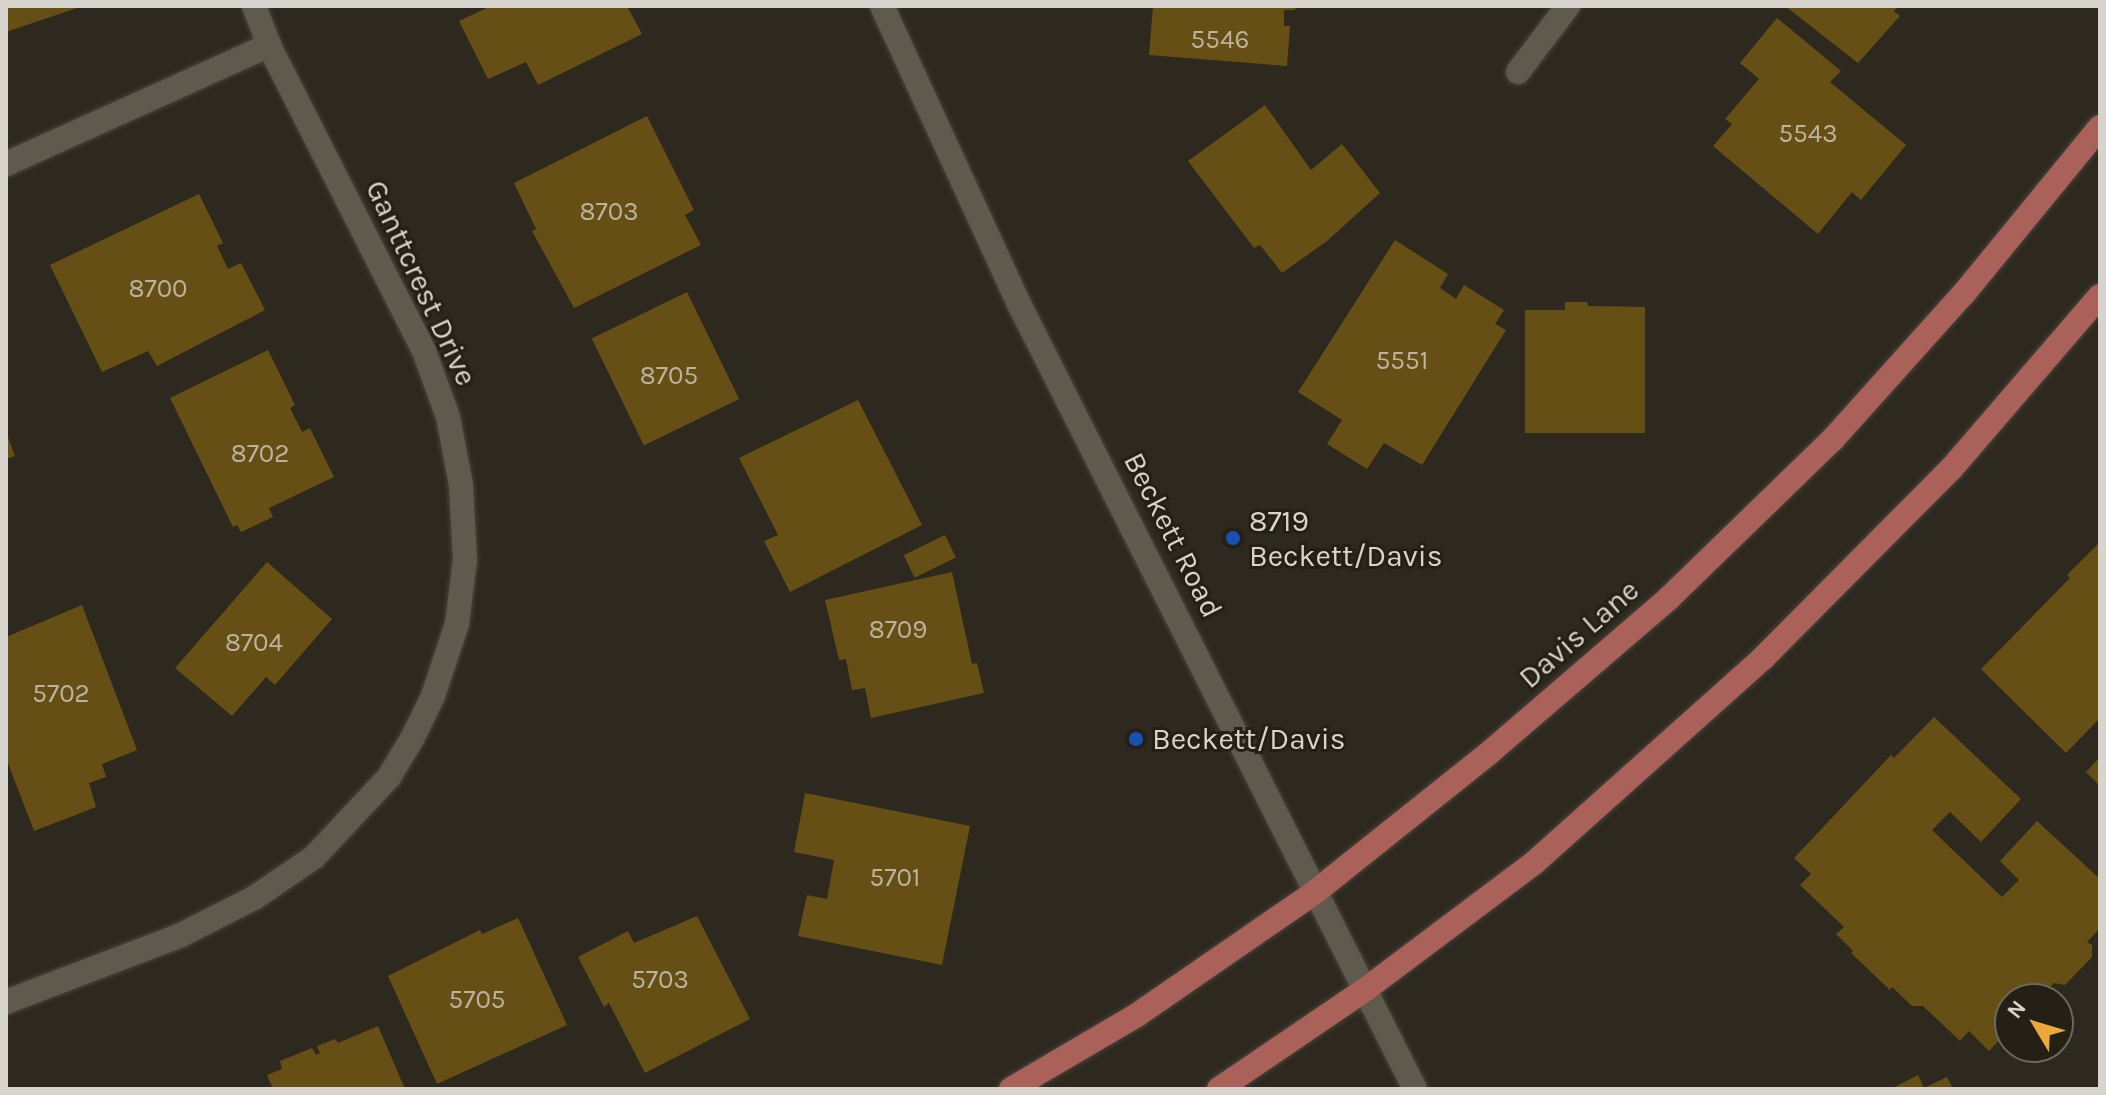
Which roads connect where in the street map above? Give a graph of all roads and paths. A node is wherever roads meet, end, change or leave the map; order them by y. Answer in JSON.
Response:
{"nodes":[{"id":1,"x":254,"y":6,"type":"edge"},
{"id":2,"x":882,"y":6,"type":"edge"},
{"id":3,"x":1568,"y":6,"type":"edge"},
{"id":4,"x":269,"y":45,"type":"junction"},
{"id":5,"x":1518,"y":72,"type":"dead end"},
{"id":6,"x":2100,"y":127,"type":"edge"},
{"id":7,"x":6,"y":164,"type":"edge"},
{"id":8,"x":2100,"y":296,"type":"edge"},
{"id":9,"x":1315,"y":892,"type":"junction"},
{"id":10,"x":1366,"y":989,"type":"junction"},
{"id":11,"x":6,"y":1002,"type":"edge"},
{"id":12,"x":1011,"y":1089,"type":"edge"},
{"id":13,"x":1219,"y":1089,"type":"edge"},
{"id":14,"x":1415,"y":1089,"type":"edge"}],
"edges":[{"from":1,"to":4,"type":"street","name":"Ganttcrest Drive"},
{"from":2,"to":9,"type":"street","name":"Beckett Road"},
{"from":3,"to":5,"type":"street"},
{"from":4,"to":7,"type":"street"},
{"from":4,"to":11,"type":"street","name":"Ganttcrest Drive"},
{"from":6,"to":9,"type":"main road","name":"Davis Lane"},
{"from":8,"to":10,"type":"main road"},
{"from":9,"to":10,"type":"street","name":"Beckett Road"},
{"from":9,"to":12,"type":"main road","name":"Davis Lane"},
{"from":10,"to":13,"type":"main road"},
{"from":10,"to":14,"type":"street","name":"Beckett Road"}]}
